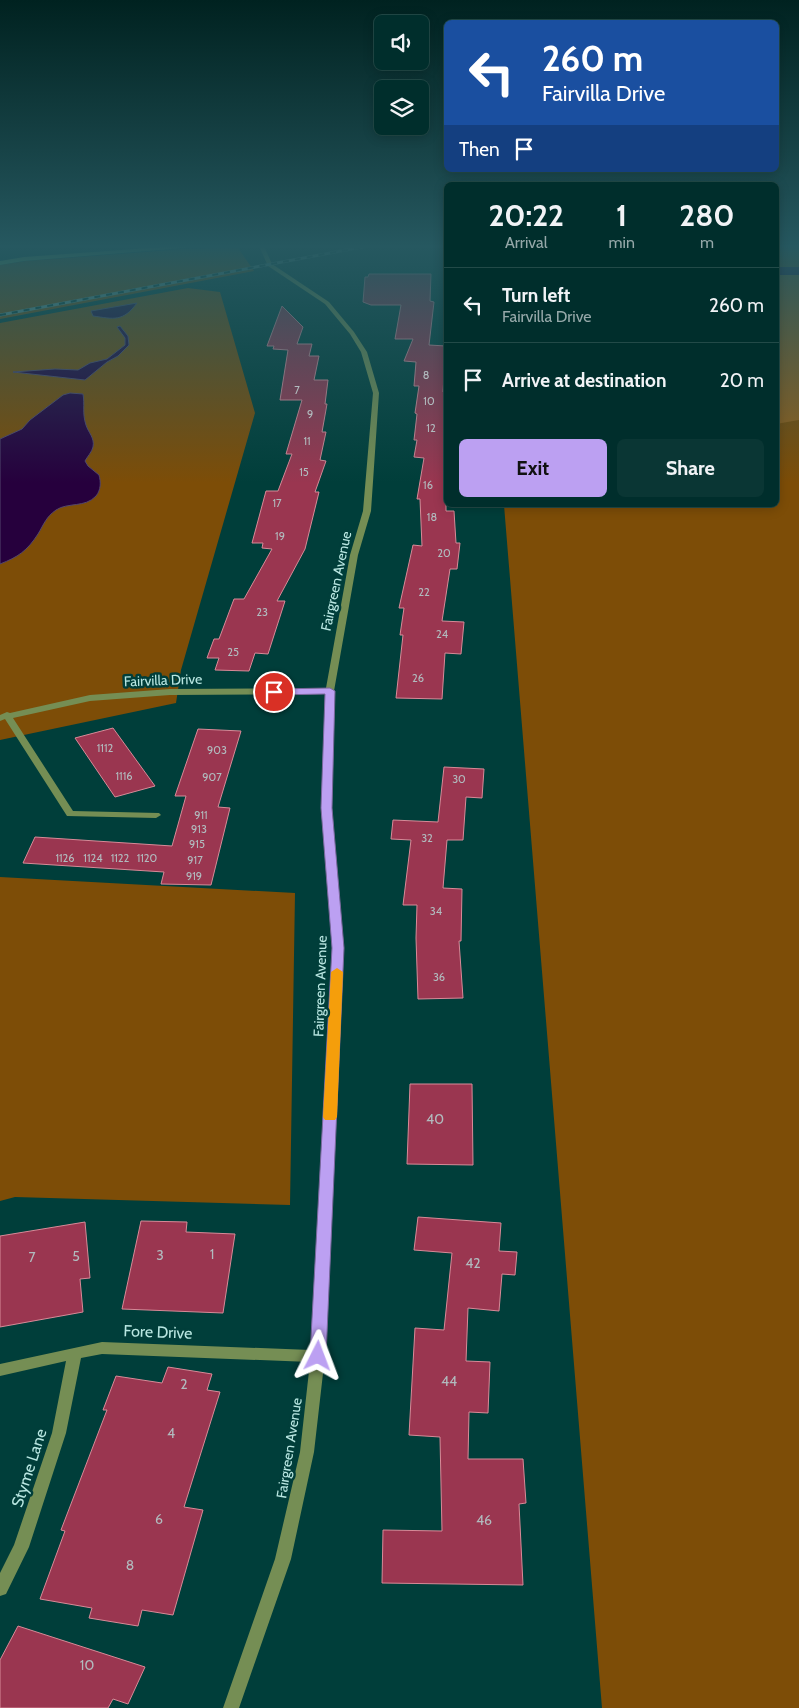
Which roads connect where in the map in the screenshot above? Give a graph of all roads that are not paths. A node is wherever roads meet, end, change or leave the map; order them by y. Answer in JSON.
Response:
{"nodes":[{"id":1,"x":344,"y":324,"type":"edge"},
{"id":2,"x":330,"y":691,"type":"junction"},
{"id":3,"x":4,"y":716,"type":"edge"},
{"id":4,"x":156,"y":816,"type":"dead end"},
{"id":5,"x":75,"y":1353,"type":"junction"},
{"id":6,"x":318,"y":1356,"type":"junction"},
{"id":7,"x":0,"y":1370,"type":"edge"},
{"id":8,"x":0,"y":1589,"type":"edge"},
{"id":9,"x":231,"y":1708,"type":"edge"}],
"edges":[{"from":1,"to":2,"type":"street","name":"Fairgreen Avenue"},
{"from":2,"to":3,"type":"street","name":"Fairvilla Drive"},
{"from":2,"to":6,"type":"street","name":"Fairgreen Avenue"},
{"from":3,"to":4,"type":"street"},
{"from":5,"to":6,"type":"street","name":"Fore Drive"},
{"from":5,"to":7,"type":"street","name":"Fore Drive"},
{"from":5,"to":8,"type":"street","name":"Styme Lane"},
{"from":6,"to":9,"type":"street","name":"Fairgreen Avenue"}]}
